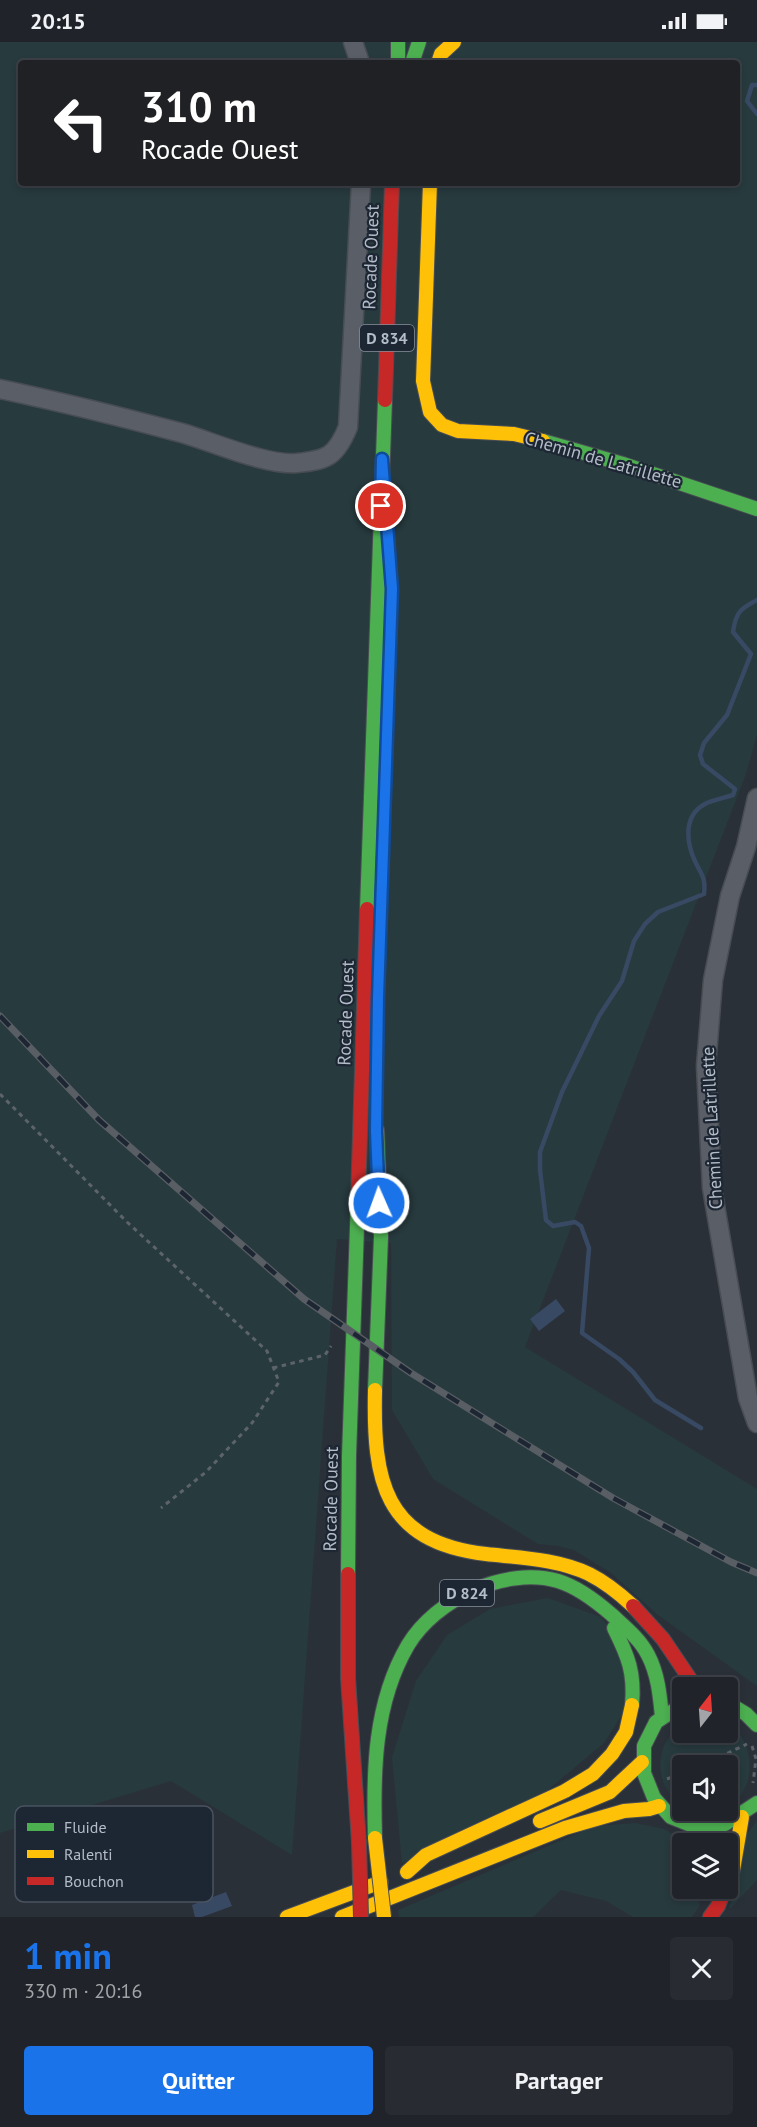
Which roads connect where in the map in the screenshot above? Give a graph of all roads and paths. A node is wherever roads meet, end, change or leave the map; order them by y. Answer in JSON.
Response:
{"nodes":[{"id":1,"x":353,"y":42,"type":"edge"},
{"id":2,"x":399,"y":42,"type":"edge"},
{"id":3,"x":419,"y":42,"type":"edge"},
{"id":4,"x":454,"y":42,"type":"edge"},
{"id":5,"x":359,"y":60,"type":"edge"},
{"id":6,"x":398,"y":60,"type":"edge"},
{"id":7,"x":413,"y":60,"type":"edge"},
{"id":8,"x":439,"y":60,"type":"edge"},
{"id":9,"x":361,"y":186,"type":"edge"},
{"id":10,"x":392,"y":186,"type":"edge"},
{"id":11,"x":400,"y":186,"type":"edge"},
{"id":12,"x":430,"y":186,"type":"edge"},
{"id":13,"x":391,"y":217,"type":"junction"},
{"id":14,"x":0,"y":388,"type":"edge"},
{"id":15,"x":382,"y":459,"type":"junction"},
{"id":16,"x":757,"y":508,"type":"edge"},
{"id":17,"x":757,"y":798,"type":"edge"},
{"id":18,"x":384,"y":823,"type":"dead end"},
{"id":19,"x":752,"y":852,"type":"edge"},
{"id":20,"x":380,"y":952,"type":"dead end"},
{"id":21,"x":378,"y":998,"type":"dead end"},
{"id":22,"x":0,"y":1094,"type":"edge"},
{"id":23,"x":377,"y":1120,"type":"dead end"},
{"id":24,"x":332,"y":1345,"type":"dead end"},
{"id":25,"x":273,"y":1368,"type":"junction"},
{"id":26,"x":757,"y":1423,"type":"edge"},
{"id":27,"x":161,"y":1508,"type":"dead end"},
{"id":28,"x":604,"y":1608,"type":"junction"},
{"id":29,"x":686,"y":1677,"type":"edge"},
{"id":30,"x":738,"y":1708,"type":"edge"},
{"id":31,"x":672,"y":1711,"type":"edge"},
{"id":32,"x":752,"y":1715,"type":"edge"},
{"id":33,"x":662,"y":1717,"type":"junction"},
{"id":34,"x":757,"y":1725,"type":"edge"},
{"id":35,"x":728,"y":1755,"type":"edge"},
{"id":36,"x":642,"y":1762,"type":"junction"},
{"id":37,"x":661,"y":1777,"type":"dead end"},
{"id":38,"x":672,"y":1777,"type":"edge"},
{"id":39,"x":750,"y":1790,"type":"dead end"},
{"id":40,"x":757,"y":1803,"type":"edge"},
{"id":41,"x":659,"y":1806,"type":"junction"},
{"id":42,"x":742,"y":1817,"type":"junction"},
{"id":43,"x":681,"y":1822,"type":"junction"},
{"id":44,"x":527,"y":1826,"type":"dead end"},
{"id":45,"x":693,"y":1833,"type":"edge"},
{"id":46,"x":505,"y":1834,"type":"dead end"},
{"id":47,"x":738,"y":1841,"type":"edge"},
{"id":48,"x":359,"y":1844,"type":"junction"},
{"id":49,"x":407,"y":1872,"type":"junction"},
{"id":50,"x":710,"y":1899,"type":"edge"},
{"id":51,"x":721,"y":1899,"type":"edge"},
{"id":52,"x":287,"y":1917,"type":"edge"},
{"id":53,"x":342,"y":1917,"type":"edge"},
{"id":54,"x":361,"y":1917,"type":"edge"},
{"id":55,"x":370,"y":1917,"type":"edge"},
{"id":56,"x":384,"y":1917,"type":"edge"},
{"id":57,"x":708,"y":1917,"type":"edge"}],
"edges":[{"from":1,"to":5,"type":"street"},
{"from":2,"to":6,"type":"main road"},
{"from":3,"to":7,"type":"main road"},
{"from":4,"to":8,"type":"main road"},
{"from":9,"to":14,"type":"street"},
{"from":10,"to":13,"type":"main road","name":"Rocade Ouest","number":"D 834"},
{"from":11,"to":13,"type":"main road"},
{"from":12,"to":16,"type":"main road","name":"Chemin de Latrillette"},
{"from":13,"to":15,"type":"main road","name":"Rocade Ouest","number":"D 834"},
{"from":15,"to":18,"type":"main road"},
{"from":15,"to":48,"type":"main road","name":"Rocade Ouest","number":"D 834"},
{"from":17,"to":19,"type":"street","name":"Chemin de Latrillette"},
{"from":19,"to":26,"type":"street","name":"Chemin de Latrillette"},
{"from":20,"to":21,"type":"main road"},
{"from":22,"to":25,"type":"path"},
{"from":23,"to":29,"type":"main road"},
{"from":24,"to":25,"type":"path"},
{"from":25,"to":27,"type":"path"},
{"from":28,"to":33,"type":"main road","number":"D 824"},
{"from":28,"to":49,"type":"main road","number":"D 824"},
{"from":28,"to":56,"type":"main road","number":"D 824","bridge":true},
{"from":30,"to":32,"type":"main road"},
{"from":31,"to":33,"type":"main road"},
{"from":32,"to":34,"type":"main road"},
{"from":33,"to":36,"type":"main road"},
{"from":35,"to":39,"type":"path"},
{"from":36,"to":41,"type":"main road"},
{"from":36,"to":44,"type":"main road"},
{"from":37,"to":38,"type":"path"},
{"from":40,"to":42,"type":"main road"},
{"from":41,"to":43,"type":"main road"},
{"from":41,"to":53,"type":"main road"},
{"from":42,"to":43,"type":"main road"},
{"from":42,"to":47,"type":"main road"},
{"from":43,"to":45,"type":"main road"},
{"from":46,"to":49,"type":"main road","number":"D 824"},
{"from":48,"to":54,"type":"main road","bridge":true},
{"from":48,"to":55,"type":"main road","number":"D 834","bridge":true},
{"from":49,"to":52,"type":"main road","number":"D 824"},
{"from":50,"to":57,"type":"main road"},
{"from":51,"to":57,"type":"main road"}]}
